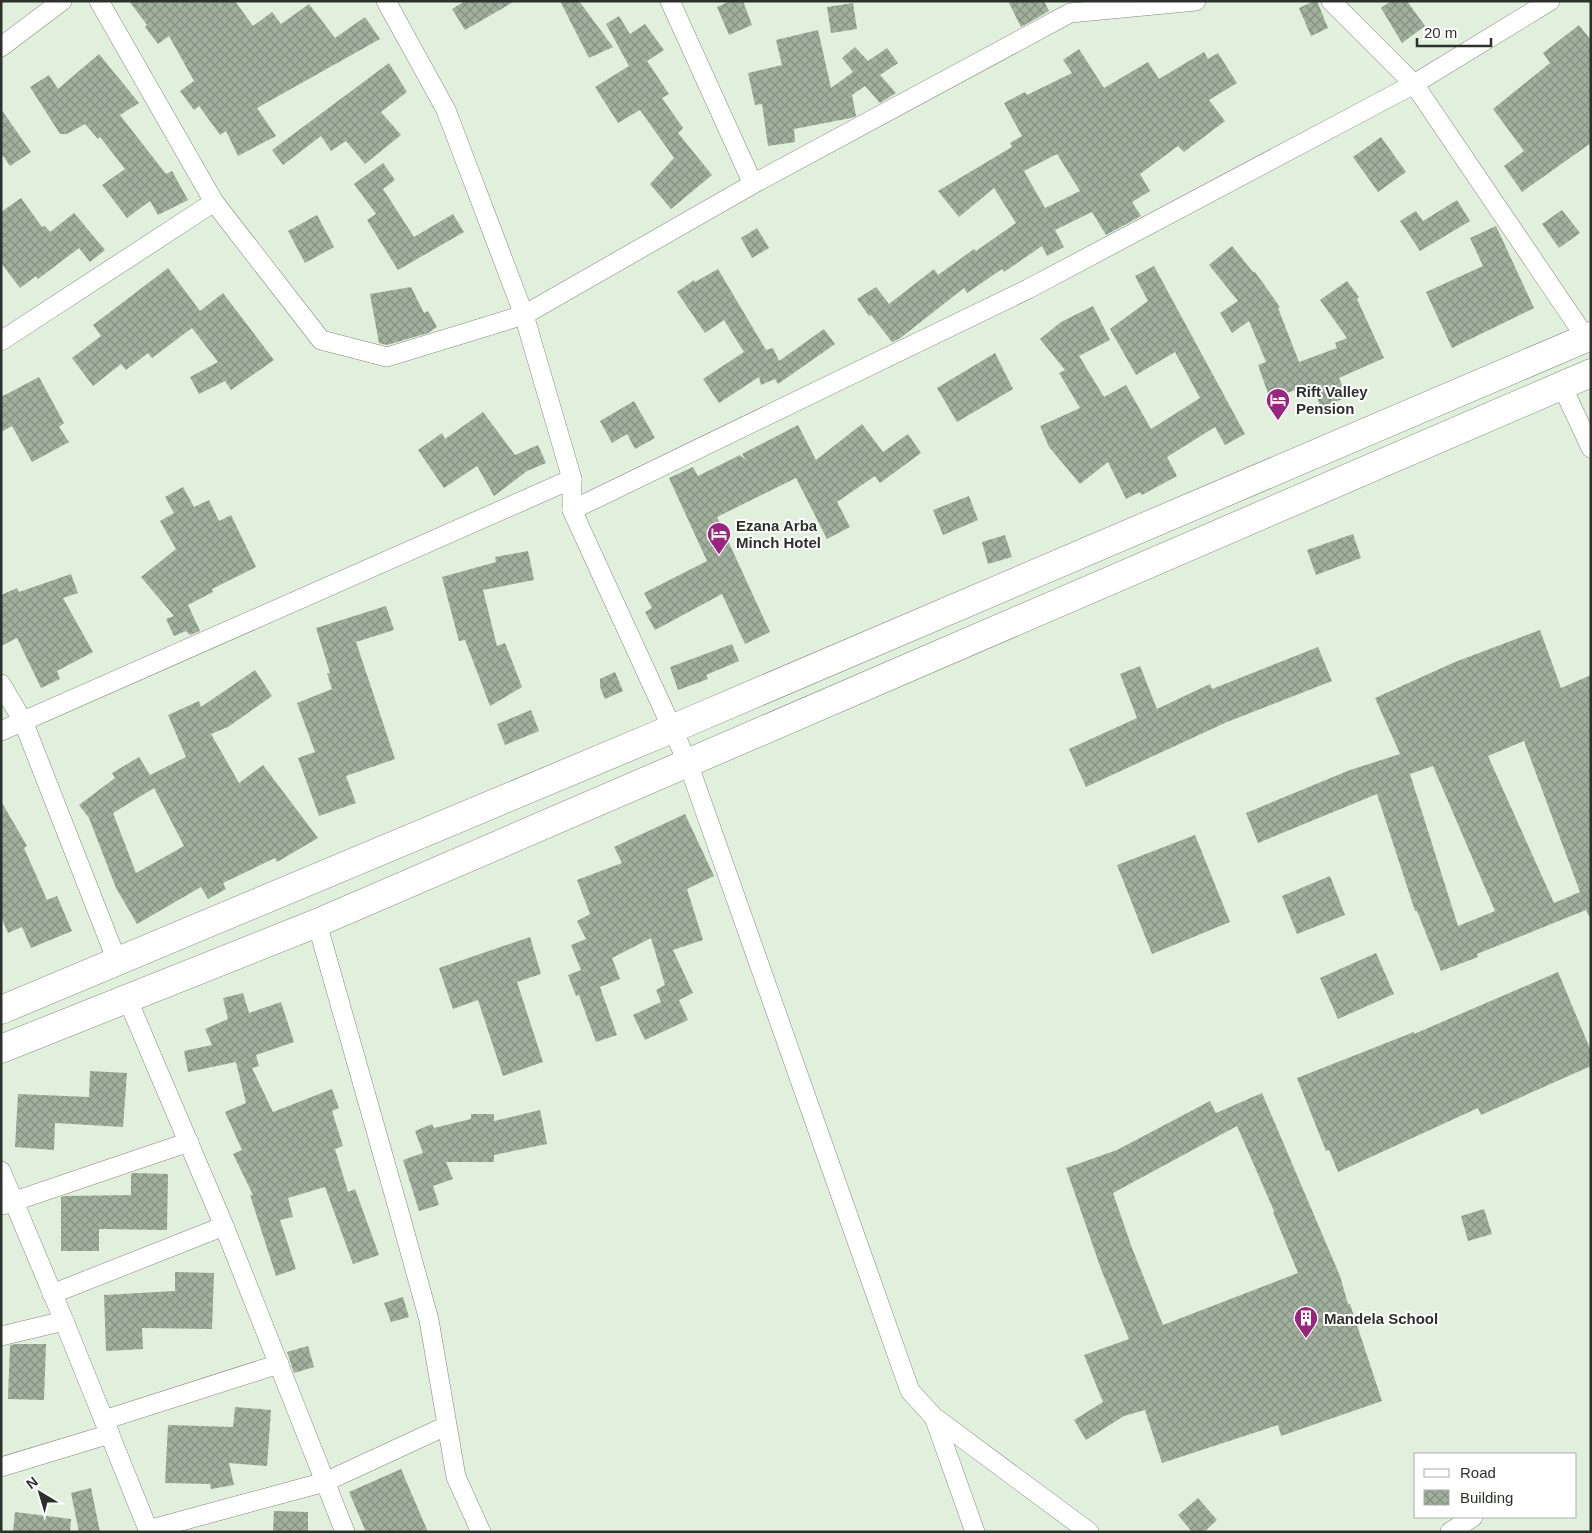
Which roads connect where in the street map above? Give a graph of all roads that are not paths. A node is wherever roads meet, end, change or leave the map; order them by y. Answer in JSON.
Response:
{"nodes":[{"id":1,"x":62,"y":1,"type":"edge"},
{"id":2,"x":99,"y":1,"type":"edge"},
{"id":3,"x":386,"y":1,"type":"edge"},
{"id":4,"x":670,"y":1,"type":"edge"},
{"id":5,"x":1196,"y":1,"type":"edge"},
{"id":6,"x":1331,"y":1,"type":"edge"},
{"id":7,"x":1550,"y":1,"type":"edge"},
{"id":8,"x":1067,"y":7,"type":"edge"},
{"id":9,"x":1,"y":47,"type":"edge"},
{"id":10,"x":1414,"y":84,"type":"junction"},
{"id":11,"x":753,"y":184,"type":"junction"},
{"id":12,"x":214,"y":202,"type":"junction"},
{"id":13,"x":524,"y":315,"type":"junction"},
{"id":14,"x":1588,"y":337,"type":"edge"},
{"id":15,"x":1,"y":341,"type":"edge"},
{"id":16,"x":1591,"y":373,"type":"edge"},
{"id":17,"x":1562,"y":386,"type":"junction"},
{"id":18,"x":1591,"y":448,"type":"edge"},
{"id":19,"x":572,"y":479,"type":"junction"},
{"id":20,"x":572,"y":510,"type":"junction"},
{"id":21,"x":1,"y":684,"type":"edge"},
{"id":22,"x":24,"y":721,"type":"junction"},
{"id":23,"x":674,"y":728,"type":"junction"},
{"id":24,"x":1,"y":731,"type":"edge"},
{"id":25,"x":688,"y":763,"type":"junction"},
{"id":26,"x":317,"y":923,"type":"junction"},
{"id":27,"x":117,"y":961,"type":"junction"},
{"id":28,"x":128,"y":998,"type":"junction"},
{"id":29,"x":1,"y":1010,"type":"edge"},
{"id":30,"x":1,"y":1049,"type":"edge"},
{"id":31,"x":189,"y":1142,"type":"junction"},
{"id":32,"x":1,"y":1171,"type":"edge"},
{"id":33,"x":7,"y":1203,"type":"edge"},
{"id":34,"x":224,"y":1226,"type":"junction"},
{"id":35,"x":52,"y":1294,"type":"junction"},
{"id":36,"x":64,"y":1321,"type":"junction"},
{"id":37,"x":1,"y":1336,"type":"edge"},
{"id":38,"x":279,"y":1364,"type":"junction"},
{"id":39,"x":934,"y":1417,"type":"junction"},
{"id":40,"x":446,"y":1426,"type":"junction"},
{"id":41,"x":107,"y":1427,"type":"junction"},
{"id":42,"x":1,"y":1467,"type":"edge"},
{"id":43,"x":325,"y":1482,"type":"junction"},
{"id":44,"x":1471,"y":1518,"type":"edge"},
{"id":45,"x":148,"y":1531,"type":"edge"},
{"id":46,"x":344,"y":1532,"type":"edge"},
{"id":47,"x":481,"y":1532,"type":"edge"},
{"id":48,"x":975,"y":1532,"type":"edge"},
{"id":49,"x":1089,"y":1532,"type":"edge"},
{"id":50,"x":1450,"y":1532,"type":"edge"}],
"edges":[{"from":1,"to":9,"type":"street"},
{"from":2,"to":12,"type":"street"},
{"from":3,"to":13,"type":"street"},
{"from":4,"to":11,"type":"street"},
{"from":5,"to":8,"type":"street"},
{"from":6,"to":10,"type":"street"},
{"from":7,"to":10,"type":"street"},
{"from":8,"to":11,"type":"street"},
{"from":10,"to":14,"type":"street"},
{"from":10,"to":20,"type":"street"},
{"from":11,"to":13,"type":"street"},
{"from":12,"to":13,"type":"street"},
{"from":12,"to":15,"type":"street"},
{"from":13,"to":19,"type":"street"},
{"from":14,"to":23,"type":"street"},
{"from":16,"to":17,"type":"street"},
{"from":17,"to":18,"type":"street"},
{"from":17,"to":25,"type":"street"},
{"from":19,"to":20,"type":"street"},
{"from":19,"to":22,"type":"street"},
{"from":20,"to":23,"type":"street"},
{"from":21,"to":22,"type":"street"},
{"from":22,"to":24,"type":"street"},
{"from":22,"to":27,"type":"street"},
{"from":23,"to":25,"type":"street"},
{"from":23,"to":27,"type":"street"},
{"from":25,"to":26,"type":"street"},
{"from":25,"to":39,"type":"street"},
{"from":26,"to":28,"type":"street"},
{"from":26,"to":40,"type":"street"},
{"from":27,"to":29,"type":"street"},
{"from":28,"to":30,"type":"street"},
{"from":28,"to":31,"type":"street"},
{"from":31,"to":33,"type":"street"},
{"from":31,"to":34,"type":"street"},
{"from":32,"to":33,"type":"street"},
{"from":33,"to":35,"type":"street"},
{"from":34,"to":35,"type":"street"},
{"from":34,"to":38,"type":"street"},
{"from":35,"to":36,"type":"street"},
{"from":36,"to":37,"type":"street"},
{"from":36,"to":41,"type":"street"},
{"from":38,"to":41,"type":"street"},
{"from":38,"to":43,"type":"street"},
{"from":39,"to":48,"type":"street"},
{"from":39,"to":49,"type":"street"},
{"from":40,"to":43,"type":"street"},
{"from":40,"to":47,"type":"street"},
{"from":41,"to":42,"type":"street"},
{"from":41,"to":45,"type":"street"},
{"from":43,"to":45,"type":"street"},
{"from":43,"to":46,"type":"street"},
{"from":44,"to":50,"type":"street"}]}
